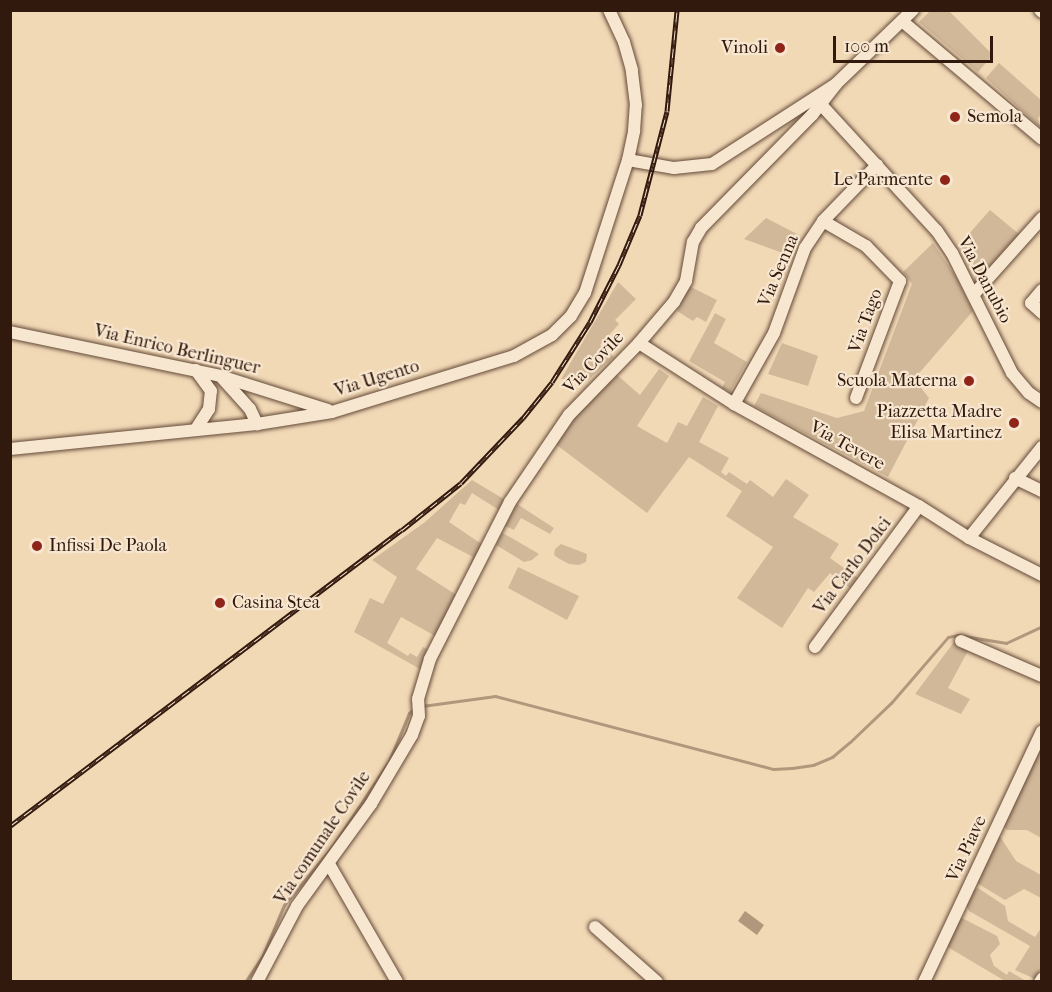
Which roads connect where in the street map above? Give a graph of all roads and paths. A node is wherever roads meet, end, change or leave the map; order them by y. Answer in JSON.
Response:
{"nodes":[{"id":1,"x":609,"y":10,"type":"edge"},
{"id":2,"x":913,"y":10,"type":"edge"},
{"id":3,"x":902,"y":21,"type":"junction"},
{"id":4,"x":818,"y":102,"type":"junction"},
{"id":5,"x":1041,"y":139,"type":"edge"},
{"id":6,"x":628,"y":160,"type":"junction"},
{"id":7,"x":877,"y":165,"type":"junction"},
{"id":8,"x":1041,"y":218,"type":"edge"},
{"id":9,"x":823,"y":221,"type":"junction"},
{"id":10,"x":1041,"y":290,"type":"edge"},
{"id":11,"x":974,"y":294,"type":"junction"},
{"id":12,"x":1041,"y":312,"type":"edge"},
{"id":13,"x":10,"y":332,"type":"edge"},
{"id":14,"x":639,"y":343,"type":"junction"},
{"id":15,"x":196,"y":370,"type":"junction"},
{"id":16,"x":220,"y":376,"type":"junction"},
{"id":17,"x":856,"y":398,"type":"dead end"},
{"id":18,"x":1041,"y":402,"type":"edge"},
{"id":19,"x":734,"y":404,"type":"junction"},
{"id":20,"x":332,"y":412,"type":"junction"},
{"id":21,"x":257,"y":424,"type":"junction"},
{"id":22,"x":196,"y":429,"type":"junction"},
{"id":23,"x":1041,"y":447,"type":"edge"},
{"id":24,"x":10,"y":449,"type":"edge"},
{"id":25,"x":1015,"y":478,"type":"junction"},
{"id":26,"x":1041,"y":491,"type":"edge"},
{"id":27,"x":920,"y":506,"type":"junction"},
{"id":28,"x":969,"y":538,"type":"junction"},
{"id":29,"x":1041,"y":576,"type":"edge"},
{"id":30,"x":961,"y":641,"type":"dead end"},
{"id":31,"x":815,"y":647,"type":"dead end"},
{"id":32,"x":1041,"y":676,"type":"edge"},
{"id":33,"x":419,"y":716,"type":"joint"},
{"id":34,"x":1041,"y":731,"type":"edge"},
{"id":35,"x":329,"y":864,"type":"junction"},
{"id":36,"x":595,"y":927,"type":"dead end"},
{"id":37,"x":257,"y":981,"type":"edge"},
{"id":38,"x":397,"y":981,"type":"edge"},
{"id":39,"x":657,"y":981,"type":"edge"},
{"id":40,"x":924,"y":981,"type":"edge"}],
"edges":[{"from":1,"to":6,"type":"street","name":"Via Ugento"},
{"from":2,"to":3,"type":"street","name":"Via Covile"},
{"from":3,"to":4,"type":"street","name":"Via Covile"},
{"from":3,"to":5,"type":"street"},
{"from":4,"to":6,"type":"street"},
{"from":4,"to":7,"type":"street","name":"Via Danubio"},
{"from":4,"to":14,"type":"street","name":"Via Covile"},
{"from":6,"to":20,"type":"street","name":"Via Ugento"},
{"from":7,"to":9,"type":"street","name":"Via Senna"},
{"from":7,"to":11,"type":"street","name":"Via Danubio"},
{"from":8,"to":11,"type":"street"},
{"from":9,"to":17,"type":"street","name":"Via Tago"},
{"from":9,"to":19,"type":"street","name":"Via Senna"},
{"from":10,"to":12,"type":"street"},
{"from":11,"to":18,"type":"street","name":"Via Danubio"},
{"from":13,"to":15,"type":"street","name":"Via Enrico Berlinguer"},
{"from":14,"to":19,"type":"street","name":"Via Tevere"},
{"from":14,"to":33,"type":"street","name":"Via Covile"},
{"from":15,"to":16,"type":"street","name":"Via Enrico Berlinguer"},
{"from":15,"to":22,"type":"street"},
{"from":16,"to":20,"type":"street","name":"Via Enrico Berlinguer"},
{"from":16,"to":21,"type":"street"},
{"from":19,"to":27,"type":"street","name":"Via Tevere"},
{"from":20,"to":21,"type":"street","name":"Via Ugento"},
{"from":21,"to":22,"type":"street","name":"Via Ugento"},
{"from":22,"to":24,"type":"street","name":"Via Ugento"},
{"from":23,"to":25,"type":"street"},
{"from":25,"to":26,"type":"street"},
{"from":25,"to":28,"type":"street"},
{"from":27,"to":28,"type":"street","name":"Via Tevere"},
{"from":27,"to":31,"type":"street","name":"Via Carlo Dolci"},
{"from":28,"to":29,"type":"street","name":"Via Tevere"},
{"from":30,"to":32,"type":"street"},
{"from":33,"to":35,"type":"street","name":"Via comunale Covile"},
{"from":34,"to":40,"type":"street","name":"Via Piave"},
{"from":35,"to":37,"type":"street","name":"Via comunale Covile"},
{"from":35,"to":38,"type":"street"},
{"from":36,"to":39,"type":"street"}]}
